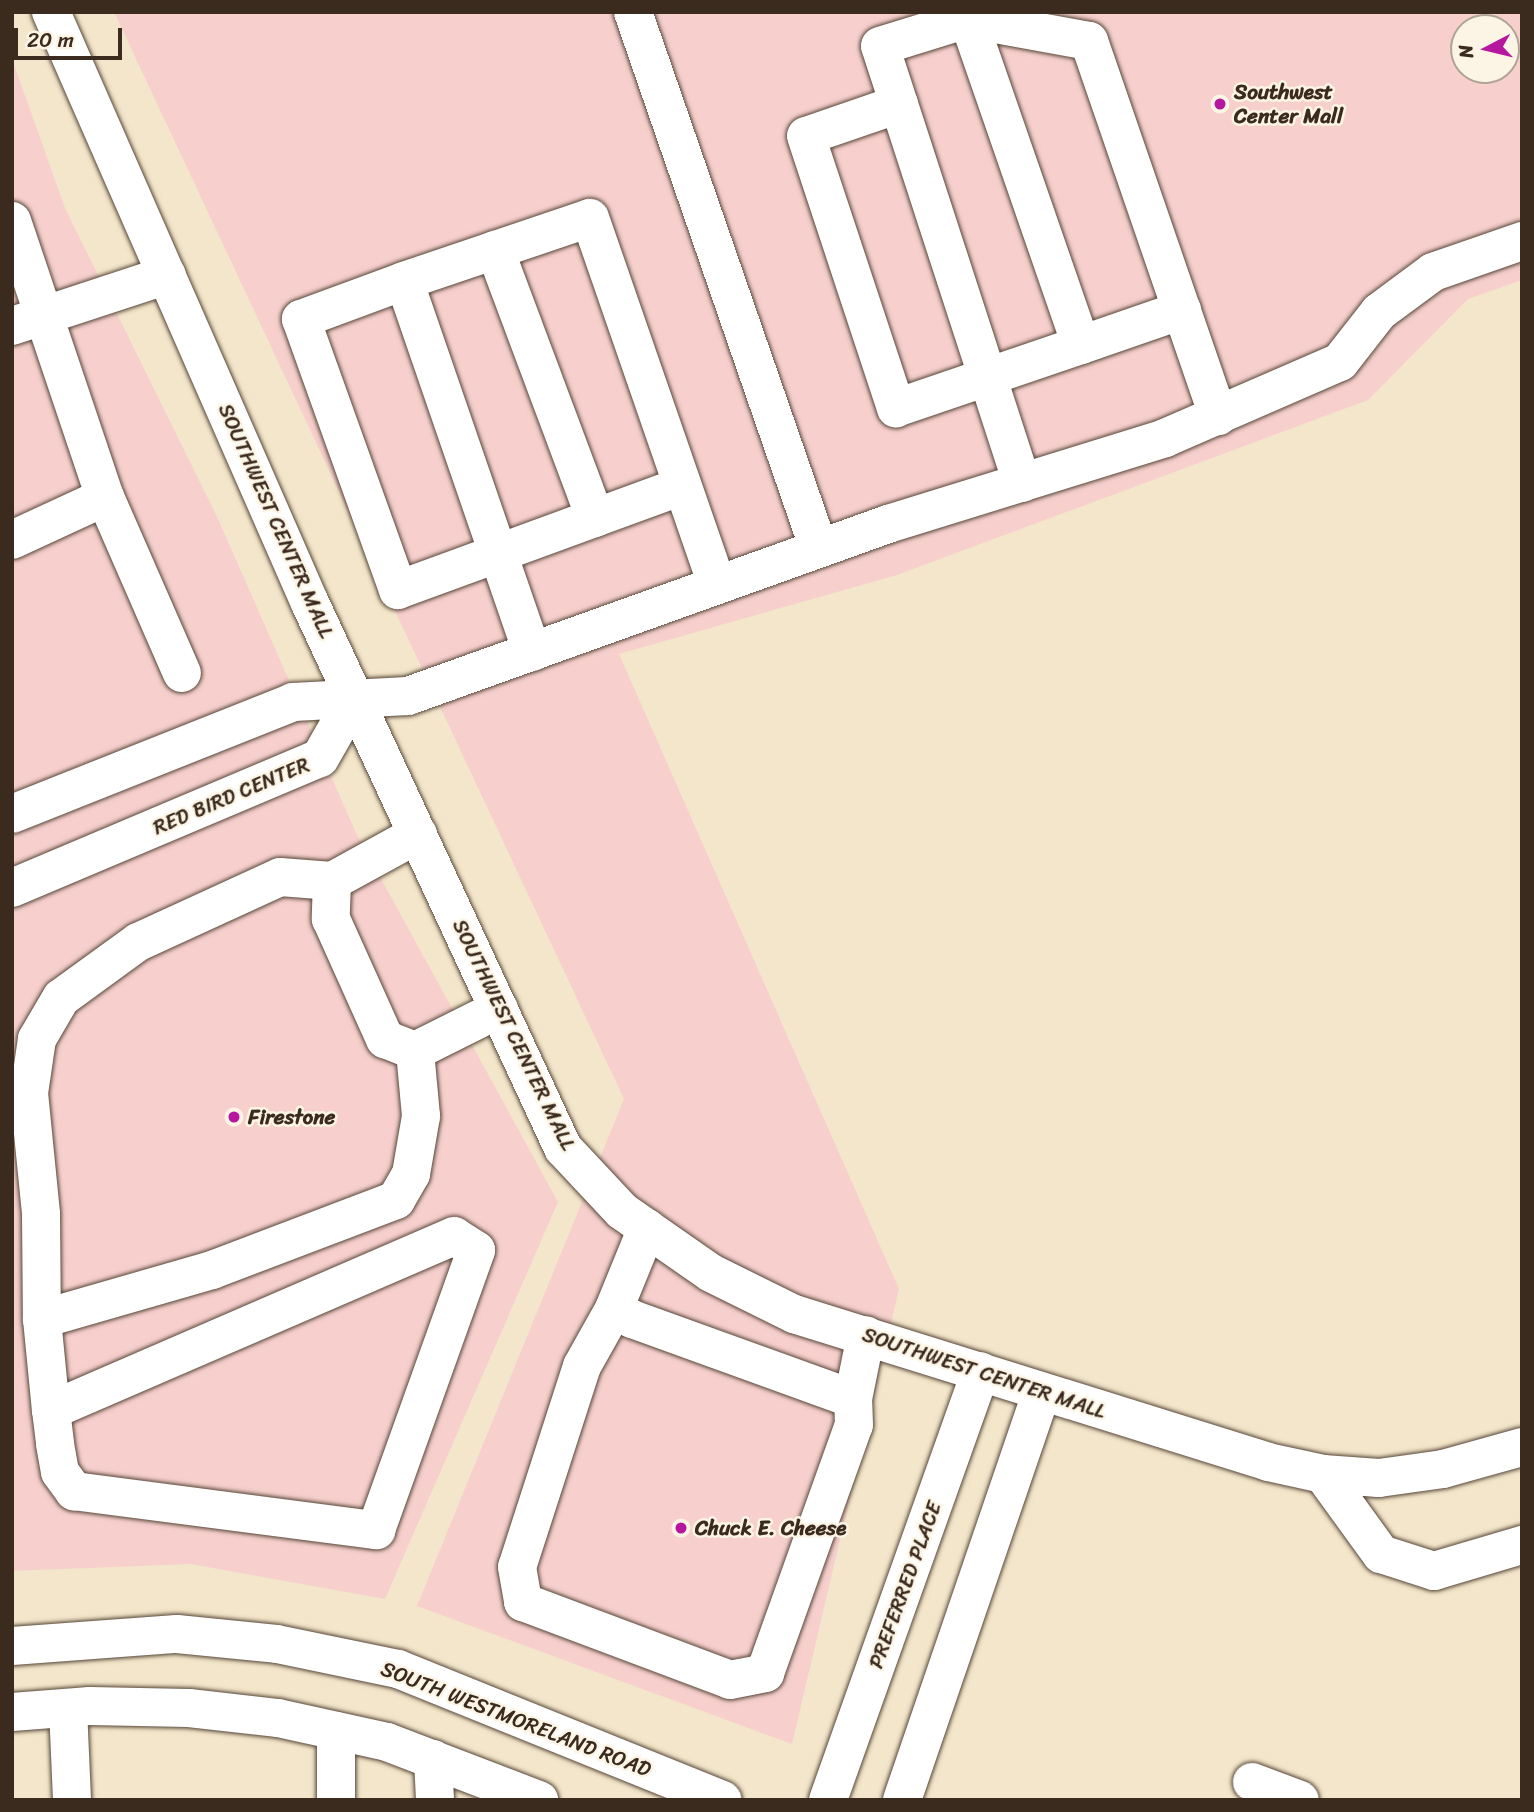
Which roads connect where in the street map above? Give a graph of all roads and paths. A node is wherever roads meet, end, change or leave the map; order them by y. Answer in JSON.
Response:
{"nodes":[{"id":1,"x":51,"y":12,"type":"edge"},
{"id":2,"x":633,"y":12,"type":"edge"},
{"id":3,"x":968,"y":19,"type":"junction"},
{"id":4,"x":899,"y":104,"type":"junction"},
{"id":5,"x":12,"y":221,"type":"edge"},
{"id":6,"x":1522,"y":241,"type":"edge"},
{"id":7,"x":495,"y":250,"type":"junction"},
{"id":8,"x":167,"y":275,"type":"junction"},
{"id":9,"x":404,"y":281,"type":"junction"},
{"id":10,"x":1182,"y":310,"type":"junction"},
{"id":11,"x":29,"y":320,"type":"edge"},
{"id":12,"x":1081,"y":345,"type":"junction"},
{"id":13,"x":988,"y":377,"type":"junction"},
{"id":14,"x":1219,"y":416,"type":"junction"},
{"id":15,"x":1022,"y":483,"type":"junction"},
{"id":16,"x":682,"y":486,"type":"junction"},
{"id":17,"x":105,"y":497,"type":"junction"},
{"id":18,"x":595,"y":518,"type":"junction"},
{"id":19,"x":12,"y":540,"type":"edge"},
{"id":20,"x":819,"y":549,"type":"junction"},
{"id":21,"x":498,"y":553,"type":"junction"},
{"id":22,"x":717,"y":585,"type":"junction"},
{"id":23,"x":532,"y":652,"type":"junction"},
{"id":24,"x":182,"y":673,"type":"dead end"},
{"id":25,"x":355,"y":697,"type":"junction"},
{"id":26,"x":12,"y":814,"type":"edge"},
{"id":27,"x":418,"y":834,"type":"junction"},
{"id":28,"x":332,"y":881,"type":"junction"},
{"id":29,"x":12,"y":888,"type":"edge"},
{"id":30,"x":499,"y":1009,"type":"junction"},
{"id":31,"x":415,"y":1051,"type":"junction"},
{"id":32,"x":647,"y":1228,"type":"junction"},
{"id":33,"x":614,"y":1309,"type":"junction"},
{"id":34,"x":42,"y":1319,"type":"junction"},
{"id":35,"x":866,"y":1335,"type":"junction"},
{"id":36,"x":981,"y":1371,"type":"junction"},
{"id":37,"x":1042,"y":1392,"type":"junction"},
{"id":38,"x":853,"y":1399,"type":"junction"},
{"id":39,"x":51,"y":1410,"type":"junction"},
{"id":40,"x":1522,"y":1447,"type":"edge"},
{"id":41,"x":1324,"y":1474,"type":"junction"},
{"id":42,"x":1522,"y":1545,"type":"edge"},
{"id":43,"x":12,"y":1646,"type":"edge"},
{"id":44,"x":68,"y":1708,"type":"junction"},
{"id":45,"x":12,"y":1712,"type":"edge"},
{"id":46,"x":336,"y":1731,"type":"junction"},
{"id":47,"x":433,"y":1759,"type":"junction"},
{"id":48,"x":1252,"y":1782,"type":"dead end"},
{"id":49,"x":72,"y":1800,"type":"edge"},
{"id":50,"x":336,"y":1800,"type":"edge"},
{"id":51,"x":435,"y":1800,"type":"edge"},
{"id":52,"x":540,"y":1800,"type":"edge"},
{"id":53,"x":723,"y":1800,"type":"edge"},
{"id":54,"x":828,"y":1800,"type":"edge"},
{"id":55,"x":902,"y":1800,"type":"edge"},
{"id":56,"x":1300,"y":1800,"type":"edge"}],
"edges":[{"from":1,"to":8,"type":"street","name":"SOUTHWEST CENTER MALL"},
{"from":2,"to":20,"type":"street"},
{"from":3,"to":4,"type":"street"},
{"from":3,"to":10,"type":"street"},
{"from":3,"to":12,"type":"street"},
{"from":4,"to":13,"type":"street"},
{"from":4,"to":13,"type":"street"},
{"from":5,"to":11,"type":"street"},
{"from":6,"to":14,"type":"street"},
{"from":7,"to":9,"type":"street"},
{"from":7,"to":16,"type":"street"},
{"from":7,"to":18,"type":"street"},
{"from":8,"to":11,"type":"street"},
{"from":8,"to":25,"type":"street","name":"SOUTHWEST CENTER MALL"},
{"from":9,"to":21,"type":"street"},
{"from":9,"to":21,"type":"street"},
{"from":10,"to":12,"type":"street"},
{"from":10,"to":14,"type":"street"},
{"from":11,"to":17,"type":"street"},
{"from":12,"to":13,"type":"street"},
{"from":13,"to":15,"type":"street"},
{"from":14,"to":15,"type":"street"},
{"from":15,"to":20,"type":"street"},
{"from":16,"to":18,"type":"street"},
{"from":16,"to":22,"type":"street"},
{"from":17,"to":19,"type":"street"},
{"from":17,"to":24,"type":"street"},
{"from":18,"to":21,"type":"street"},
{"from":20,"to":22,"type":"street"},
{"from":21,"to":23,"type":"street"},
{"from":22,"to":23,"type":"street"},
{"from":23,"to":25,"type":"street"},
{"from":25,"to":26,"type":"street"},
{"from":25,"to":27,"type":"street","name":"SOUTHWEST CENTER MALL"},
{"from":25,"to":29,"type":"street","name":"RED BIRD CENTER"},
{"from":27,"to":28,"type":"street"},
{"from":27,"to":30,"type":"street","name":"SOUTHWEST CENTER MALL"},
{"from":28,"to":31,"type":"street"},
{"from":28,"to":34,"type":"street"},
{"from":30,"to":31,"type":"street"},
{"from":30,"to":32,"type":"street","name":"SOUTHWEST CENTER MALL"},
{"from":31,"to":34,"type":"street"},
{"from":32,"to":33,"type":"street"},
{"from":32,"to":35,"type":"street","name":"SOUTHWEST CENTER MALL"},
{"from":33,"to":38,"type":"street"},
{"from":33,"to":38,"type":"street"},
{"from":34,"to":39,"type":"street"},
{"from":35,"to":36,"type":"street","name":"SOUTHWEST CENTER MALL"},
{"from":35,"to":38,"type":"street"},
{"from":36,"to":37,"type":"street","name":"SOUTHWEST CENTER MALL"},
{"from":36,"to":54,"type":"street","name":"PREFERRED PLACE"},
{"from":37,"to":41,"type":"street","name":"SOUTHWEST CENTER MALL"},
{"from":37,"to":55,"type":"street"},
{"from":39,"to":39,"type":"street"},
{"from":40,"to":41,"type":"street","name":"SOUTHWEST CENTER MALL"},
{"from":41,"to":42,"type":"street"},
{"from":43,"to":53,"type":"street","name":"SOUTH WESTMORELAND ROAD"},
{"from":44,"to":45,"type":"street"},
{"from":44,"to":46,"type":"street"},
{"from":44,"to":49,"type":"street"},
{"from":46,"to":47,"type":"street"},
{"from":46,"to":50,"type":"street"},
{"from":47,"to":51,"type":"street"},
{"from":47,"to":52,"type":"street"},
{"from":48,"to":56,"type":"street"}]}
